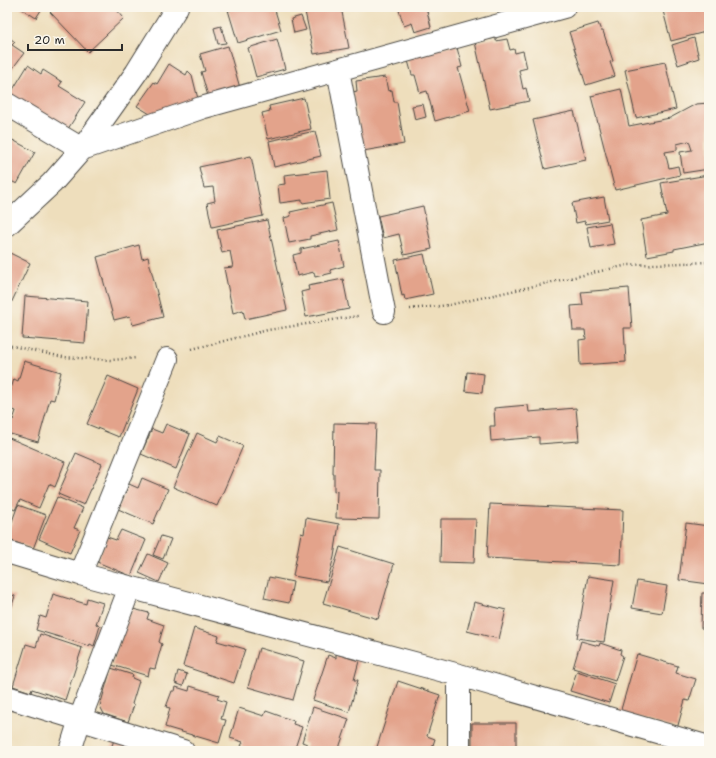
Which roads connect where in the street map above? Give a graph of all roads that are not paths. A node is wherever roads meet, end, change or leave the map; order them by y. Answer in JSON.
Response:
{"nodes":[{"id":1,"x":177,"y":7,"type":"edge"},
{"id":2,"x":564,"y":7,"type":"edge"},
{"id":3,"x":338,"y":70,"type":"junction"},
{"id":4,"x":7,"y":104,"type":"edge"},
{"id":5,"x":82,"y":149,"type":"junction"},
{"id":6,"x":7,"y":225,"type":"edge"},
{"id":7,"x":384,"y":312,"type":"dead end"},
{"id":8,"x":168,"y":359,"type":"dead end"},
{"id":9,"x":7,"y":552,"type":"edge"},
{"id":10,"x":80,"y":574,"type":"junction"},
{"id":11,"x":130,"y":587,"type":"junction"},
{"id":12,"x":459,"y":676,"type":"junction"},
{"id":13,"x":7,"y":697,"type":"edge"},
{"id":14,"x":80,"y":719,"type":"junction"},
{"id":15,"x":709,"y":747,"type":"edge"},
{"id":16,"x":70,"y":751,"type":"edge"},
{"id":17,"x":183,"y":751,"type":"edge"},
{"id":18,"x":459,"y":751,"type":"edge"}],
"edges":[{"from":1,"to":5,"type":"street"},
{"from":2,"to":3,"type":"street"},
{"from":3,"to":5,"type":"street"},
{"from":3,"to":7,"type":"street"},
{"from":4,"to":5,"type":"street"},
{"from":5,"to":6,"type":"street"},
{"from":8,"to":10,"type":"street"},
{"from":9,"to":10,"type":"street"},
{"from":10,"to":11,"type":"street"},
{"from":11,"to":12,"type":"street"},
{"from":11,"to":14,"type":"street"},
{"from":12,"to":15,"type":"street"},
{"from":12,"to":18,"type":"street"},
{"from":13,"to":14,"type":"street"},
{"from":14,"to":16,"type":"street"},
{"from":14,"to":17,"type":"street"}]}
